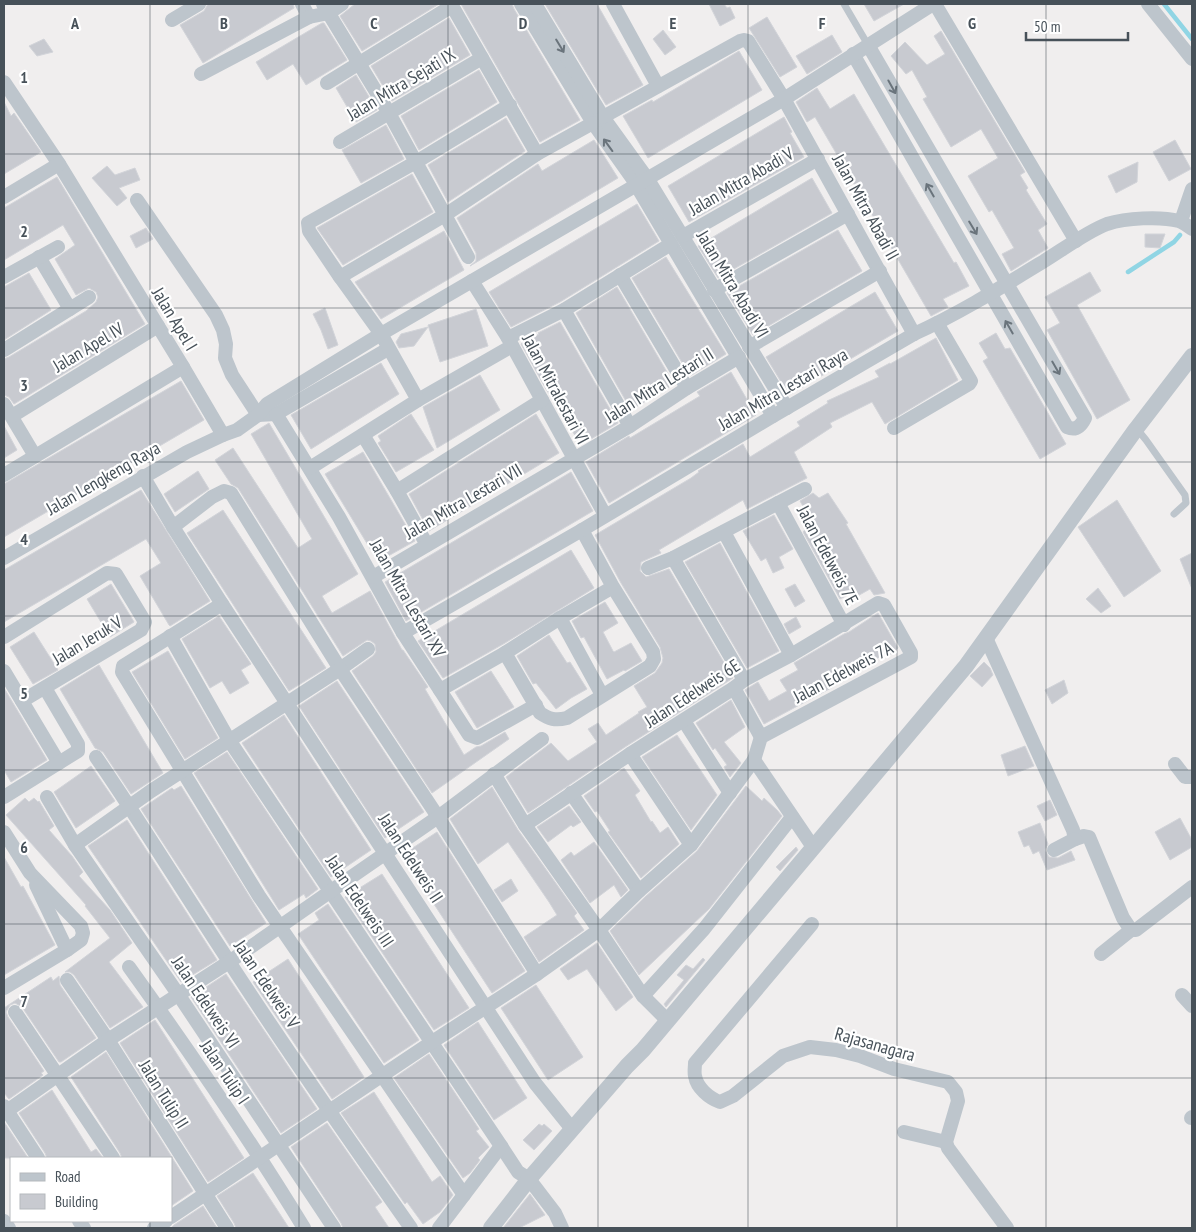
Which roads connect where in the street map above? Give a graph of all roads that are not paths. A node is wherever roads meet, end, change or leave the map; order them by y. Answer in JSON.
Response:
{"nodes":[{"id":1,"x":199,"y":4,"type":"edge"},
{"id":2,"x":302,"y":4,"type":"edge"},
{"id":3,"x":342,"y":4,"type":"edge"},
{"id":4,"x":521,"y":4,"type":"edge"},
{"id":5,"x":535,"y":4,"type":"edge"},
{"id":6,"x":613,"y":4,"type":"edge"},
{"id":7,"x":844,"y":4,"type":"edge"},
{"id":8,"x":934,"y":4,"type":"edge"},
{"id":9,"x":1148,"y":4,"type":"edge"},
{"id":10,"x":451,"y":5,"type":"edge"},
{"id":11,"x":320,"y":10,"type":"edge"},
{"id":12,"x":172,"y":20,"type":"dead end"},
{"id":13,"x":868,"y":45,"type":"junction"},
{"id":14,"x":853,"y":54,"type":"junction"},
{"id":15,"x":482,"y":58,"type":"junction"},
{"id":16,"x":1192,"y":59,"type":"edge"},
{"id":17,"x":358,"y":64,"type":"junction"},
{"id":18,"x":202,"y":74,"type":"dead end"},
{"id":19,"x":4,"y":82,"type":"edge"},
{"id":20,"x":327,"y":83,"type":"dead end"},
{"id":21,"x":658,"y":86,"type":"junction"},
{"id":22,"x":784,"y":99,"type":"junction"},
{"id":23,"x":510,"y":105,"type":"junction"},
{"id":24,"x":389,"y":113,"type":"junction"},
{"id":25,"x":598,"y":120,"type":"junction"},
{"id":26,"x":340,"y":142,"type":"dead end"},
{"id":27,"x":537,"y":154,"type":"junction"},
{"id":28,"x":818,"y":159,"type":"junction"},
{"id":29,"x":416,"y":162,"type":"junction"},
{"id":30,"x":59,"y":164,"type":"junction"},
{"id":31,"x":642,"y":181,"type":"junction"},
{"id":32,"x":1192,"y":189,"type":"edge"},
{"id":33,"x":4,"y":197,"type":"edge"},
{"id":34,"x":137,"y":200,"type":"dead end"},
{"id":35,"x":848,"y":214,"type":"junction"},
{"id":36,"x":445,"y":215,"type":"junction"},
{"id":37,"x":1186,"y":225,"type":"edge"},
{"id":38,"x":677,"y":240,"type":"junction"},
{"id":39,"x":1076,"y":241,"type":"junction"},
{"id":40,"x":58,"y":247,"type":"dead end"},
{"id":41,"x":39,"y":257,"type":"junction"},
{"id":42,"x":468,"y":257,"type":"dead end"},
{"id":43,"x":880,"y":271,"type":"junction"},
{"id":44,"x":620,"y":275,"type":"junction"},
{"id":45,"x":4,"y":277,"type":"edge"},
{"id":46,"x":340,"y":277,"type":"junction"},
{"id":47,"x":472,"y":281,"type":"junction"},
{"id":48,"x":1007,"y":284,"type":"junction"},
{"id":49,"x":714,"y":290,"type":"junction"},
{"id":50,"x":990,"y":292,"type":"junction"},
{"id":51,"x":89,"y":297,"type":"dead end"},
{"id":52,"x":70,"y":308,"type":"junction"},
{"id":53,"x":564,"y":310,"type":"junction"},
{"id":54,"x":937,"y":324,"type":"junction"},
{"id":55,"x":158,"y":326,"type":"junction"},
{"id":56,"x":381,"y":334,"type":"junction"},
{"id":57,"x":914,"y":334,"type":"junction"},
{"id":58,"x":510,"y":342,"type":"junction"},
{"id":59,"x":388,"y":349,"type":"junction"},
{"id":60,"x":4,"y":350,"type":"edge"},
{"id":61,"x":744,"y":352,"type":"junction"},
{"id":62,"x":1192,"y":356,"type":"edge"},
{"id":63,"x":183,"y":367,"type":"junction"},
{"id":64,"x":687,"y":388,"type":"junction"},
{"id":65,"x":418,"y":400,"type":"junction"},
{"id":66,"x":542,"y":400,"type":"junction"},
{"id":67,"x":4,"y":404,"type":"edge"},
{"id":68,"x":787,"y":408,"type":"junction"},
{"id":69,"x":276,"y":414,"type":"junction"},
{"id":70,"x":12,"y":416,"type":"junction"},
{"id":71,"x":772,"y":416,"type":"junction"},
{"id":72,"x":247,"y":423,"type":"junction"},
{"id":73,"x":630,"y":426,"type":"junction"},
{"id":74,"x":894,"y":428,"type":"dead end"},
{"id":75,"x":1136,"y":429,"type":"junction"},
{"id":76,"x":223,"y":435,"type":"junction"},
{"id":77,"x":363,"y":435,"type":"junction"},
{"id":78,"x":35,"y":456,"type":"junction"},
{"id":79,"x":573,"y":460,"type":"junction"},
{"id":80,"x":310,"y":468,"type":"junction"},
{"id":81,"x":4,"y":474,"type":"edge"},
{"id":82,"x":143,"y":476,"type":"junction"},
{"id":83,"x":805,"y":489,"type":"dead end"},
{"id":84,"x":397,"y":491,"type":"junction"},
{"id":85,"x":778,"y":503,"type":"junction"},
{"id":86,"x":1174,"y":514,"type":"dead end"},
{"id":87,"x":605,"y":516,"type":"junction"},
{"id":88,"x":173,"y":527,"type":"junction"},
{"id":89,"x":582,"y":530,"type":"junction"},
{"id":90,"x":724,"y":532,"type":"junction"},
{"id":91,"x":427,"y":544,"type":"junction"},
{"id":92,"x":4,"y":558,"type":"edge"},
{"id":93,"x":673,"y":558,"type":"junction"},
{"id":94,"x":648,"y":568,"type":"dead end"},
{"id":95,"x":373,"y":577,"type":"junction"},
{"id":96,"x":613,"y":587,"type":"junction"},
{"id":97,"x":222,"y":604,"type":"junction"},
{"id":98,"x":884,"y":605,"type":"joint"},
{"id":99,"x":560,"y":618,"type":"junction"},
{"id":100,"x":844,"y":625,"type":"junction"},
{"id":101,"x":403,"y":633,"type":"junction"},
{"id":102,"x":170,"y":636,"type":"junction"},
{"id":103,"x":4,"y":637,"type":"edge"},
{"id":104,"x":986,"y":638,"type":"junction"},
{"id":105,"x":368,"y":649,"type":"dead end"},
{"id":106,"x":505,"y":653,"type":"junction"},
{"id":107,"x":791,"y":655,"type":"junction"},
{"id":108,"x":340,"y":669,"type":"junction"},
{"id":109,"x":4,"y":671,"type":"edge"},
{"id":110,"x":740,"y":684,"type":"junction"},
{"id":111,"x":45,"y":688,"type":"junction"},
{"id":112,"x":440,"y":690,"type":"junction"},
{"id":113,"x":602,"y":695,"type":"junction"},
{"id":114,"x":22,"y":701,"type":"junction"},
{"id":115,"x":287,"y":704,"type":"junction"},
{"id":116,"x":536,"y":705,"type":"junction"},
{"id":117,"x":684,"y":721,"type":"junction"},
{"id":118,"x":761,"y":737,"type":"junction"},
{"id":119,"x":542,"y":739,"type":"dead end"},
{"id":120,"x":229,"y":740,"type":"junction"},
{"id":121,"x":630,"y":754,"type":"junction"},
{"id":122,"x":96,"y":757,"type":"dead end"},
{"id":123,"x":754,"y":760,"type":"junction"},
{"id":124,"x":59,"y":763,"type":"junction"},
{"id":125,"x":1176,"y":764,"type":"dead end"},
{"id":126,"x":182,"y":772,"type":"junction"},
{"id":127,"x":494,"y":774,"type":"junction"},
{"id":128,"x":1192,"y":777,"type":"edge"},
{"id":129,"x":571,"y":793,"type":"junction"},
{"id":130,"x":730,"y":793,"type":"junction"},
{"id":131,"x":4,"y":797,"type":"edge"},
{"id":132,"x":47,"y":797,"type":"dead end"},
{"id":133,"x":129,"y":806,"type":"junction"},
{"id":134,"x":438,"y":817,"type":"junction"},
{"id":135,"x":792,"y":817,"type":"junction"},
{"id":136,"x":525,"y":825,"type":"junction"},
{"id":137,"x":4,"y":832,"type":"edge"},
{"id":138,"x":1076,"y":839,"type":"junction"},
{"id":139,"x":74,"y":845,"type":"junction"},
{"id":140,"x":691,"y":845,"type":"junction"},
{"id":141,"x":813,"y":848,"type":"junction"},
{"id":142,"x":1054,"y":850,"type":"dead end"},
{"id":143,"x":385,"y":853,"type":"junction"},
{"id":144,"x":30,"y":873,"type":"junction"},
{"id":145,"x":1192,"y":887,"type":"edge"},
{"id":146,"x":331,"y":891,"type":"junction"},
{"id":147,"x":639,"y":891,"type":"junction"},
{"id":148,"x":812,"y":924,"type":"dead end"},
{"id":149,"x":280,"y":926,"type":"junction"},
{"id":150,"x":599,"y":930,"type":"junction"},
{"id":151,"x":1131,"y":930,"type":"junction"},
{"id":152,"x":67,"y":950,"type":"junction"},
{"id":153,"x":1102,"y":954,"type":"dead end"},
{"id":154,"x":228,"y":962,"type":"junction"},
{"id":155,"x":129,"y":967,"type":"dead end"},
{"id":156,"x":537,"y":974,"type":"junction"},
{"id":157,"x":67,"y":980,"type":"dead end"},
{"id":158,"x":4,"y":988,"type":"edge"},
{"id":159,"x":1182,"y":995,"type":"dead end"},
{"id":160,"x":643,"y":996,"type":"junction"},
{"id":161,"x":168,"y":1000,"type":"junction"},
{"id":162,"x":1192,"y":1006,"type":"edge"},
{"id":163,"x":487,"y":1007,"type":"junction"},
{"id":164,"x":15,"y":1012,"type":"dead end"},
{"id":165,"x":666,"y":1020,"type":"junction"},
{"id":166,"x":108,"y":1040,"type":"junction"},
{"id":167,"x":432,"y":1042,"type":"junction"},
{"id":168,"x":382,"y":1075,"type":"junction"},
{"id":169,"x":58,"y":1076,"type":"junction"},
{"id":170,"x":5,"y":1110,"type":"edge"},
{"id":171,"x":329,"y":1111,"type":"junction"},
{"id":172,"x":567,"y":1122,"type":"junction"},
{"id":173,"x":904,"y":1132,"type":"dead end"},
{"id":174,"x":946,"y":1142,"type":"junction"},
{"id":175,"x":503,"y":1150,"type":"junction"},
{"id":176,"x":269,"y":1151,"type":"junction"},
{"id":177,"x":37,"y":1157,"type":"edge"},
{"id":178,"x":112,"y":1157,"type":"edge"},
{"id":179,"x":523,"y":1176,"type":"junction"},
{"id":180,"x":206,"y":1195,"type":"junction"},
{"id":181,"x":464,"y":1195,"type":"junction"},
{"id":182,"x":172,"y":1216,"type":"edge"},
{"id":183,"x":4,"y":1221,"type":"edge"},
{"id":184,"x":494,"y":1227,"type":"edge"},
{"id":185,"x":9,"y":1228,"type":"edge"},
{"id":186,"x":228,"y":1228,"type":"edge"},
{"id":187,"x":304,"y":1228,"type":"edge"},
{"id":188,"x":334,"y":1228,"type":"edge"},
{"id":189,"x":411,"y":1228,"type":"edge"},
{"id":190,"x":439,"y":1228,"type":"edge"},
{"id":191,"x":562,"y":1228,"type":"edge"},
{"id":192,"x":1007,"y":1228,"type":"edge"}],
"edges":[{"from":1,"to":12,"type":"street"},
{"from":2,"to":11,"type":"street"},
{"from":3,"to":11,"type":"street"},
{"from":4,"to":25,"type":"street"},
{"from":5,"to":25,"type":"street","one_way":true},
{"from":6,"to":21,"type":"street"},
{"from":7,"to":13,"type":"lane"},
{"from":8,"to":13,"type":"street"},
{"from":8,"to":39,"type":"street"},
{"from":9,"to":16,"type":"street"},
{"from":10,"to":15,"type":"street"},
{"from":10,"to":17,"type":"street"},
{"from":11,"to":17,"type":"street"},
{"from":11,"to":18,"type":"street"},
{"from":13,"to":14,"type":"street"},
{"from":13,"to":48,"type":"street","one_way":true},
{"from":14,"to":22,"type":"street"},
{"from":50,"to":14,"type":"street","one_way":true},
{"from":15,"to":23,"type":"street"},
{"from":15,"to":24,"type":"street","name":"Jalan Mitra Sejati IX"},
{"from":17,"to":20,"type":"street"},
{"from":17,"to":24,"type":"street"},
{"from":19,"to":30,"type":"street","name":"Jalan Apel I"},
{"from":21,"to":22,"type":"street","name":"Jalan Mitra Abadi II"},
{"from":21,"to":25,"type":"street"},
{"from":22,"to":28,"type":"street","name":"Jalan Mitra Abadi II"},
{"from":22,"to":31,"type":"street"},
{"from":23,"to":27,"type":"street"},
{"from":23,"to":29,"type":"street"},
{"from":24,"to":26,"type":"street","name":"Jalan Mitra Sejati IX"},
{"from":24,"to":29,"type":"street"},
{"from":25,"to":27,"type":"street"},
{"from":25,"to":31,"type":"street"},
{"from":27,"to":36,"type":"street"},
{"from":28,"to":35,"type":"street","name":"Jalan Mitra Abadi II"},
{"from":28,"to":38,"type":"street","name":"Jalan Mitra Abadi V"},
{"from":29,"to":36,"type":"street"},
{"from":29,"to":46,"type":"street"},
{"from":30,"to":33,"type":"street"},
{"from":30,"to":55,"type":"street","name":"Jalan Apel I"},
{"from":31,"to":38,"type":"street"},
{"from":31,"to":47,"type":"street"},
{"from":32,"to":37,"type":"street"},
{"from":34,"to":72,"type":"street"},
{"from":35,"to":43,"type":"street","name":"Jalan Mitra Abadi II"},
{"from":35,"to":49,"type":"street"},
{"from":36,"to":42,"type":"street"},
{"from":36,"to":46,"type":"street"},
{"from":37,"to":39,"type":"street","name":"Jalan Mitra Lestari Raya"},
{"from":38,"to":44,"type":"street","name":"Jalan Mitra Abadi V"},
{"from":38,"to":49,"type":"street","name":"Jalan Mitra Abadi VI"},
{"from":38,"to":61,"type":"street"},
{"from":39,"to":48,"type":"street","name":"Jalan Mitra Lestari Raya"},
{"from":40,"to":41,"type":"street"},
{"from":41,"to":45,"type":"street"},
{"from":41,"to":52,"type":"street"},
{"from":43,"to":57,"type":"street","name":"Jalan Mitra Abadi II"},
{"from":43,"to":61,"type":"street","name":"Jalan Mitra Lestari II"},
{"from":44,"to":53,"type":"street","name":"Jalan Mitra Abadi V"},
{"from":44,"to":64,"type":"street"},
{"from":46,"to":56,"type":"street"},
{"from":47,"to":56,"type":"street"},
{"from":47,"to":58,"type":"street","name":"Jalan Mitralestari VI"},
{"from":48,"to":50,"type":"street","name":"Jalan Mitra Lestari Raya"},
{"from":48,"to":50,"type":"street","one_way":true},
{"from":49,"to":61,"type":"street","name":"Jalan Mitra Abadi VI"},
{"from":50,"to":54,"type":"street","name":"Jalan Mitra Lestari Raya"},
{"from":51,"to":52,"type":"street"},
{"from":52,"to":60,"type":"street"},
{"from":53,"to":58,"type":"street","name":"Jalan Mitra Abadi V"},
{"from":53,"to":73,"type":"street"},
{"from":54,"to":57,"type":"street","name":"Jalan Mitra Lestari Raya"},
{"from":54,"to":74,"type":"street"},
{"from":55,"to":63,"type":"street","name":"Jalan Apel I"},
{"from":55,"to":70,"type":"street","name":"Jalan Apel IV"},
{"from":56,"to":59,"type":"street"},
{"from":56,"to":72,"type":"street"},
{"from":57,"to":68,"type":"street","name":"Jalan Mitra Lestari Raya"},
{"from":58,"to":65,"type":"street","name":"Jalan Mitra Abadi V"},
{"from":58,"to":66,"type":"street","name":"Jalan Mitralestari VI"},
{"from":59,"to":65,"type":"street"},
{"from":59,"to":69,"type":"street"},
{"from":61,"to":64,"type":"street","name":"Jalan Mitra Lestari II"},
{"from":61,"to":68,"type":"street","name":"Jalan Mitra Abadi VI"},
{"from":61,"to":71,"type":"street"},
{"from":62,"to":75,"type":"street"},
{"from":63,"to":76,"type":"street"},
{"from":63,"to":78,"type":"street","name":"Jalan Apel I"},
{"from":64,"to":73,"type":"street","name":"Jalan Mitra Lestari II"},
{"from":65,"to":77,"type":"street","name":"Jalan Mitra Abadi V"},
{"from":66,"to":79,"type":"street","name":"Jalan Mitralestari VI"},
{"from":66,"to":84,"type":"street"},
{"from":67,"to":70,"type":"street"},
{"from":68,"to":71,"type":"street","name":"Jalan Mitra Lestari Raya"},
{"from":69,"to":72,"type":"street"},
{"from":69,"to":80,"type":"street","name":"Jalan Mitra Lestari XV"},
{"from":70,"to":78,"type":"street"},
{"from":71,"to":87,"type":"street","name":"Jalan Mitra Lestari Raya"},
{"from":72,"to":76,"type":"street","name":"Jalan Lengkeng Raya"},
{"from":73,"to":79,"type":"street","name":"Jalan Mitra Lestari II"},
{"from":75,"to":86,"type":"lane"},
{"from":75,"to":104,"type":"street"},
{"from":76,"to":82,"type":"street","name":"Jalan Lengkeng Raya"},
{"from":77,"to":80,"type":"street","name":"Jalan Mitra Abadi V"},
{"from":77,"to":84,"type":"street"},
{"from":78,"to":81,"type":"street","name":"Jalan Apel I"},
{"from":79,"to":87,"type":"street","name":"Jalan Mitralestari VI"},
{"from":79,"to":91,"type":"street","name":"Jalan Mitra Lestari VII"},
{"from":80,"to":95,"type":"street","name":"Jalan Mitra Lestari XV"},
{"from":82,"to":88,"type":"street","name":"Jalan Edelweis II"},
{"from":82,"to":92,"type":"street","name":"Jalan Lengkeng Raya"},
{"from":83,"to":85,"type":"street"},
{"from":84,"to":91,"type":"street"},
{"from":85,"to":90,"type":"street"},
{"from":85,"to":100,"type":"street","name":"Jalan Edelweis 7E"},
{"from":87,"to":89,"type":"street","name":"Jalan Mitra Lestari Raya"},
{"from":88,"to":97,"type":"street","name":"Jalan Edelweis II"},
{"from":88,"to":108,"type":"street"},
{"from":89,"to":96,"type":"street"},
{"from":89,"to":101,"type":"street","name":"Jalan Mitra Lestari Raya"},
{"from":90,"to":93,"type":"street"},
{"from":90,"to":107,"type":"street"},
{"from":91,"to":95,"type":"street","name":"Jalan Mitra Lestari VII"},
{"from":93,"to":94,"type":"street"},
{"from":93,"to":110,"type":"street"},
{"from":95,"to":101,"type":"street","name":"Jalan Mitra Lestari XV"},
{"from":96,"to":99,"type":"street"},
{"from":96,"to":113,"type":"street"},
{"from":97,"to":102,"type":"street"},
{"from":97,"to":115,"type":"street","name":"Jalan Edelweis II"},
{"from":98,"to":100,"type":"street","name":"Jalan Edelweis 6E"},
{"from":98,"to":118,"type":"street","name":"Jalan Edelweis 7A"},
{"from":99,"to":106,"type":"street"},
{"from":99,"to":113,"type":"street"},
{"from":100,"to":107,"type":"street","name":"Jalan Edelweis 6E"},
{"from":101,"to":112,"type":"street","name":"Jalan Mitra Lestari XV"},
{"from":102,"to":120,"type":"street","name":"Jalan Edelweis III"},
{"from":102,"to":126,"type":"street"},
{"from":103,"to":111,"type":"street","name":"Jalan Jeruk V"},
{"from":104,"to":138,"type":"street"},
{"from":104,"to":141,"type":"street"},
{"from":105,"to":108,"type":"street"},
{"from":106,"to":112,"type":"street"},
{"from":106,"to":116,"type":"street"},
{"from":107,"to":110,"type":"street","name":"Jalan Edelweis 6E"},
{"from":108,"to":115,"type":"street"},
{"from":108,"to":134,"type":"street"},
{"from":109,"to":114,"type":"street"},
{"from":110,"to":117,"type":"street","name":"Jalan Edelweis 6E"},
{"from":110,"to":118,"type":"street"},
{"from":111,"to":114,"type":"street","name":"Jalan Jeruk V"},
{"from":111,"to":124,"type":"street"},
{"from":112,"to":116,"type":"street","name":"Jalan Mitra Lestari XV"},
{"from":113,"to":116,"type":"street"},
{"from":114,"to":124,"type":"street"},
{"from":115,"to":120,"type":"street"},
{"from":115,"to":143,"type":"street","name":"Jalan Edelweis II"},
{"from":117,"to":121,"type":"street","name":"Jalan Edelweis 6E"},
{"from":117,"to":130,"type":"street"},
{"from":118,"to":123,"type":"street"},
{"from":119,"to":127,"type":"street"},
{"from":120,"to":126,"type":"street"},
{"from":120,"to":146,"type":"street","name":"Jalan Edelweis III"},
{"from":121,"to":129,"type":"street","name":"Jalan Edelweis 6E"},
{"from":121,"to":140,"type":"street"},
{"from":122,"to":133,"type":"street","name":"Jalan Edelweis V"},
{"from":123,"to":130,"type":"street"},
{"from":123,"to":135,"type":"street"},
{"from":124,"to":131,"type":"street"},
{"from":125,"to":128,"type":"street"},
{"from":126,"to":133,"type":"street"},
{"from":126,"to":149,"type":"street"},
{"from":127,"to":134,"type":"street"},
{"from":127,"to":136,"type":"street"},
{"from":129,"to":136,"type":"street","name":"Jalan Edelweis 6E"},
{"from":129,"to":147,"type":"street"},
{"from":130,"to":140,"type":"street"},
{"from":132,"to":139,"type":"street","name":"Jalan Edelweis VI"},
{"from":133,"to":139,"type":"street"},
{"from":133,"to":154,"type":"street","name":"Jalan Edelweis V"},
{"from":134,"to":143,"type":"street"},
{"from":134,"to":156,"type":"street"},
{"from":135,"to":141,"type":"street"},
{"from":135,"to":160,"type":"street"},
{"from":136,"to":150,"type":"street"},
{"from":137,"to":144,"type":"street"},
{"from":138,"to":142,"type":"street"},
{"from":138,"to":151,"type":"street"},
{"from":139,"to":161,"type":"street","name":"Jalan Edelweis VI"},
{"from":140,"to":147,"type":"street"},
{"from":141,"to":165,"type":"street"},
{"from":143,"to":146,"type":"street"},
{"from":143,"to":163,"type":"street","name":"Jalan Edelweis II"},
{"from":144,"to":152,"type":"street"},
{"from":144,"to":152,"type":"street"},
{"from":145,"to":151,"type":"street"},
{"from":146,"to":149,"type":"street"},
{"from":146,"to":167,"type":"street","name":"Jalan Edelweis III"},
{"from":147,"to":150,"type":"street"},
{"from":148,"to":174,"type":"street","name":"Rajasanagara"},
{"from":149,"to":154,"type":"street"},
{"from":149,"to":168,"type":"street"},
{"from":150,"to":156,"type":"street"},
{"from":150,"to":160,"type":"street"},
{"from":151,"to":153,"type":"street"},
{"from":152,"to":158,"type":"street"},
{"from":154,"to":161,"type":"street"},
{"from":154,"to":171,"type":"street","name":"Jalan Edelweis V"},
{"from":155,"to":161,"type":"street"},
{"from":156,"to":163,"type":"street"},
{"from":157,"to":166,"type":"street","name":"Jalan Tulip II"},
{"from":159,"to":162,"type":"street"},
{"from":160,"to":165,"type":"street"},
{"from":161,"to":166,"type":"street"},
{"from":161,"to":176,"type":"street","name":"Jalan Tulip I"},
{"from":161,"to":176,"type":"street","name":"Jalan Edelweis VI"},
{"from":163,"to":167,"type":"street"},
{"from":163,"to":172,"type":"street","name":"Jalan Edelweis II"},
{"from":164,"to":169,"type":"street"},
{"from":165,"to":172,"type":"street"},
{"from":166,"to":169,"type":"street"},
{"from":166,"to":180,"type":"street","name":"Jalan Tulip II"},
{"from":167,"to":168,"type":"street"},
{"from":167,"to":175,"type":"street","name":"Jalan Edelweis III"},
{"from":168,"to":171,"type":"street"},
{"from":168,"to":181,"type":"street"},
{"from":169,"to":170,"type":"street"},
{"from":169,"to":178,"type":"street"},
{"from":170,"to":177,"type":"street"},
{"from":171,"to":176,"type":"street"},
{"from":171,"to":189,"type":"street","name":"Jalan Edelweis V"},
{"from":172,"to":179,"type":"street"},
{"from":173,"to":174,"type":"street"},
{"from":174,"to":192,"type":"street"},
{"from":175,"to":179,"type":"street","name":"Jalan Edelweis III"},
{"from":175,"to":181,"type":"street"},
{"from":176,"to":180,"type":"street"},
{"from":176,"to":187,"type":"street"},
{"from":176,"to":188,"type":"street","name":"Jalan Edelweis VI"},
{"from":179,"to":184,"type":"street"},
{"from":179,"to":191,"type":"street","name":"Jalan Edelweis III"},
{"from":180,"to":182,"type":"street"},
{"from":180,"to":186,"type":"street","name":"Jalan Tulip II"},
{"from":181,"to":190,"type":"street"},
{"from":183,"to":185,"type":"street"}]}
